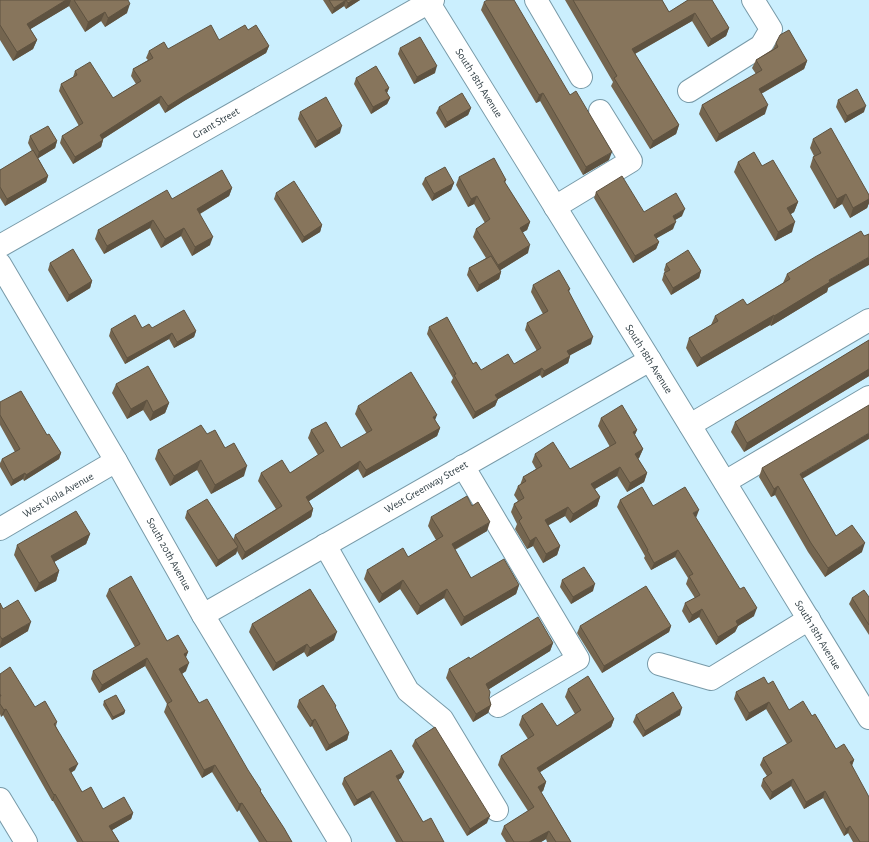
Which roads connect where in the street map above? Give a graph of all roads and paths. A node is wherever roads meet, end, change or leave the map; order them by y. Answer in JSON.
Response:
{"nodes":[{"id":1,"x":536,"y":0,"type":"edge"},
{"id":2,"x":753,"y":0,"type":"edge"},
{"id":3,"x":430,"y":1,"type":"edge"},
{"id":4,"x":581,"y":77,"type":"dead end"},
{"id":5,"x":689,"y":91,"type":"dead end"},
{"id":6,"x":600,"y":111,"type":"dead end"},
{"id":7,"x":555,"y":207,"type":"junction"},
{"id":8,"x":0,"y":246,"type":"edge"},
{"id":9,"x":0,"y":264,"type":"edge"},
{"id":10,"x":869,"y":320,"type":"edge"},
{"id":11,"x":650,"y":360,"type":"junction"},
{"id":12,"x":869,"y":396,"type":"edge"},
{"id":13,"x":690,"y":425,"type":"junction"},
{"id":14,"x":116,"y":461,"type":"junction"},
{"id":15,"x":464,"y":466,"type":"junction"},
{"id":16,"x":725,"y":482,"type":"junction"},
{"id":17,"x":0,"y":529,"type":"edge"},
{"id":18,"x":325,"y":545,"type":"junction"},
{"id":19,"x":203,"y":615,"type":"junction"},
{"id":20,"x":809,"y":620,"type":"junction"},
{"id":21,"x":659,"y":664,"type":"dead end"},
{"id":22,"x":498,"y":706,"type":"dead end"},
{"id":23,"x":869,"y":718,"type":"edge"},
{"id":24,"x":0,"y":799,"type":"edge"},
{"id":25,"x":497,"y":810,"type":"dead end"},
{"id":26,"x":26,"y":842,"type":"edge"},
{"id":27,"x":340,"y":842,"type":"edge"}],
"edges":[{"from":1,"to":4,"type":"street"},
{"from":2,"to":5,"type":"street"},
{"from":3,"to":7,"type":"street","name":"South 18th Avenue"},
{"from":3,"to":8,"type":"street","name":"Grant Street"},
{"from":6,"to":7,"type":"street"},
{"from":7,"to":11,"type":"street","name":"South 18th Avenue"},
{"from":9,"to":14,"type":"street","name":"South 20th Avenue"},
{"from":10,"to":13,"type":"street"},
{"from":11,"to":13,"type":"street","name":"South 18th Avenue"},
{"from":11,"to":15,"type":"street","name":"West Greenway Street"},
{"from":12,"to":16,"type":"street"},
{"from":13,"to":16,"type":"street","name":"South 18th Avenue"},
{"from":14,"to":17,"type":"street","name":"West Viola Avenue"},
{"from":14,"to":19,"type":"street","name":"South 20th Avenue"},
{"from":15,"to":18,"type":"street","name":"West Greenway Street"},
{"from":15,"to":22,"type":"street"},
{"from":16,"to":20,"type":"street","name":"South 18th Avenue"},
{"from":18,"to":19,"type":"street","name":"West Greenway Street"},
{"from":18,"to":25,"type":"street"},
{"from":19,"to":27,"type":"street","name":"South 20th Avenue"},
{"from":20,"to":21,"type":"street"},
{"from":20,"to":23,"type":"street","name":"South 18th Avenue"},
{"from":24,"to":26,"type":"street"}]}
